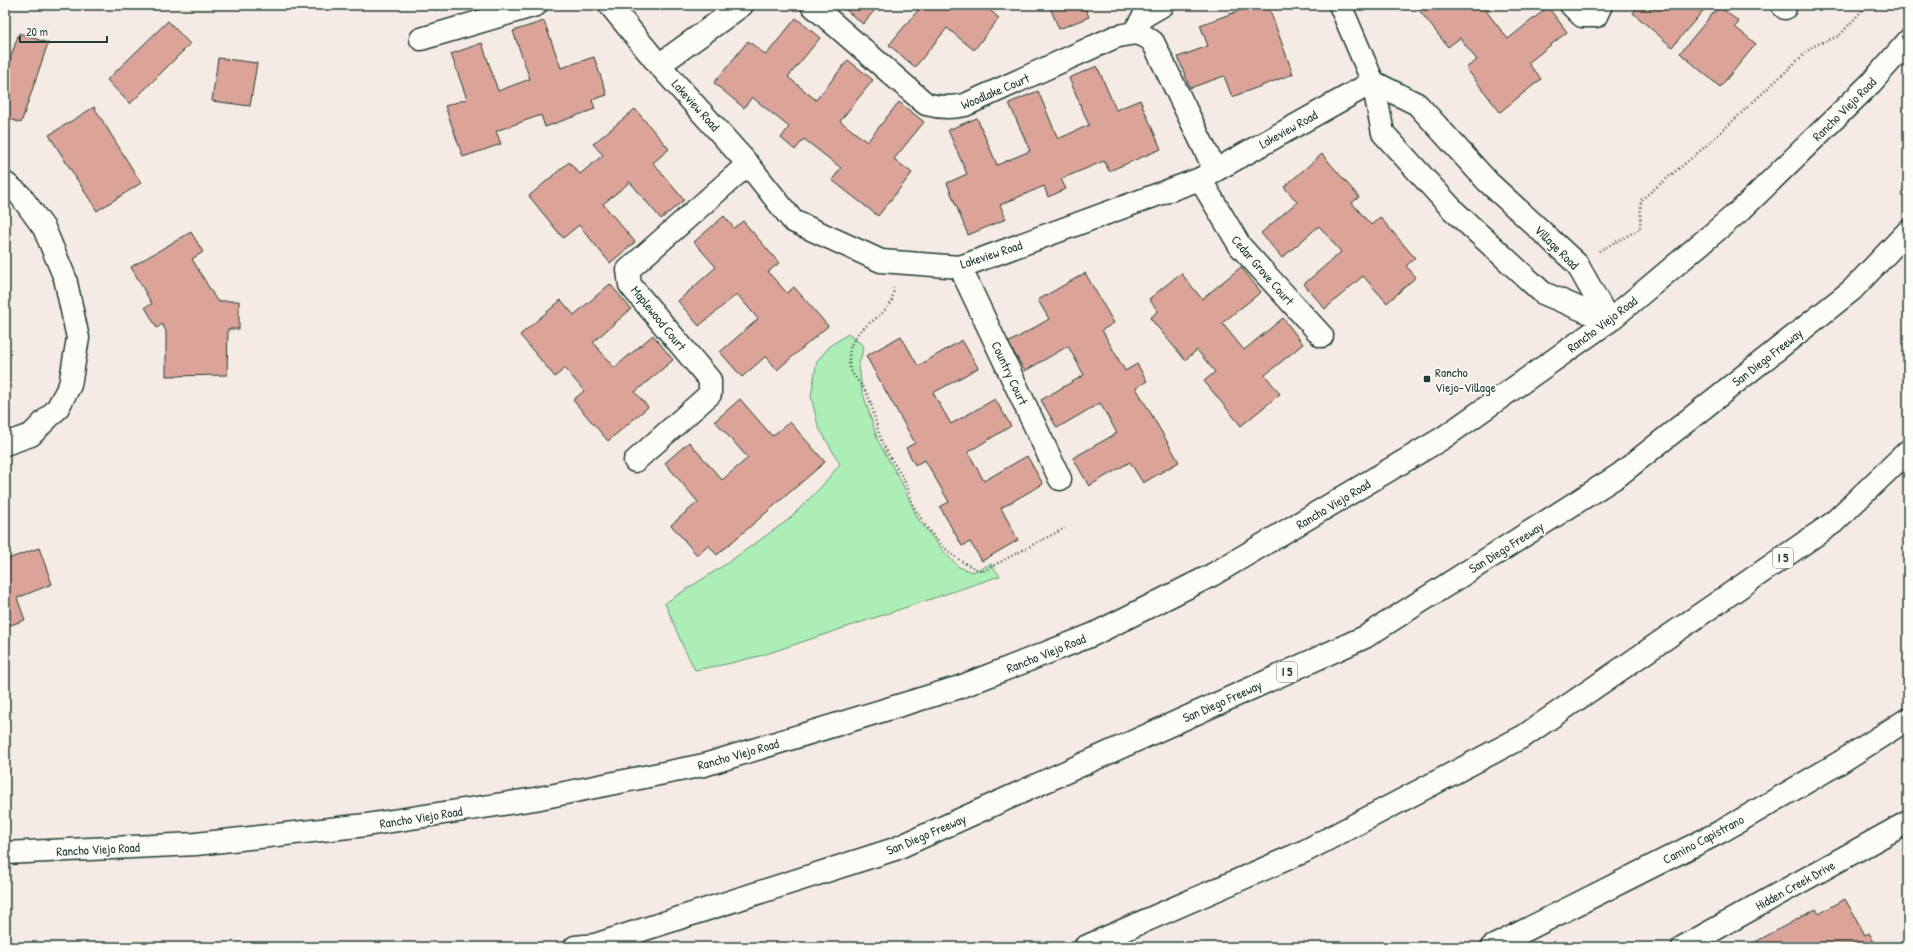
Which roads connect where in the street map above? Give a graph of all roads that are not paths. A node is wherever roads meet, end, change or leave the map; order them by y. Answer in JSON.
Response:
{"nodes":[{"id":1,"x":536,"y":5,"type":"edge"},
{"id":2,"x":610,"y":5,"type":"edge"},
{"id":3,"x":742,"y":5,"type":"edge"},
{"id":4,"x":812,"y":5,"type":"edge"},
{"id":5,"x":1163,"y":5,"type":"edge"},
{"id":6,"x":1340,"y":5,"type":"edge"},
{"id":7,"x":1571,"y":5,"type":"edge"},
{"id":8,"x":1601,"y":5,"type":"edge"},
{"id":9,"x":1134,"y":32,"type":"junction"},
{"id":10,"x":421,"y":39,"type":"dead end"},
{"id":11,"x":1908,"y":41,"type":"edge"},
{"id":12,"x":659,"y":65,"type":"junction"},
{"id":13,"x":1373,"y":82,"type":"junction"},
{"id":14,"x":748,"y":164,"type":"junction"},
{"id":15,"x":1208,"y":174,"type":"junction"},
{"id":16,"x":5,"y":183,"type":"edge"},
{"id":17,"x":1908,"y":231,"type":"edge"},
{"id":18,"x":960,"y":267,"type":"junction"},
{"id":19,"x":1609,"y":321,"type":"junction"},
{"id":20,"x":1322,"y":336,"type":"dead end"},
{"id":21,"x":5,"y":444,"type":"edge"},
{"id":22,"x":1908,"y":451,"type":"edge"},
{"id":23,"x":635,"y":461,"type":"dead end"},
{"id":24,"x":1060,"y":479,"type":"dead end"},
{"id":25,"x":1908,"y":720,"type":"edge"},
{"id":26,"x":1908,"y":822,"type":"edge"},
{"id":27,"x":5,"y":854,"type":"edge"},
{"id":28,"x":575,"y":947,"type":"edge"},
{"id":29,"x":1084,"y":947,"type":"edge"},
{"id":30,"x":1492,"y":947,"type":"edge"},
{"id":31,"x":1683,"y":947,"type":"edge"}],
"edges":[{"from":1,"to":10,"type":"main road"},
{"from":2,"to":12,"type":"main road","name":"Lakeview Road"},
{"from":3,"to":12,"type":"main road"},
{"from":4,"to":9,"type":"main road","name":"Woodlake Court"},
{"from":5,"to":9,"type":"main road"},
{"from":6,"to":13,"type":"main road"},
{"from":7,"to":8,"type":"main road"},
{"from":9,"to":15,"type":"main road"},
{"from":11,"to":19,"type":"main road","name":"Rancho Viejo Road"},
{"from":12,"to":14,"type":"main road","name":"Lakeview Road"},
{"from":13,"to":15,"type":"main road","name":"Lakeview Road"},
{"from":13,"to":19,"type":"main road","name":"Village Road"},
{"from":13,"to":19,"type":"main road"},
{"from":14,"to":18,"type":"main road","name":"Lakeview Road"},
{"from":14,"to":23,"type":"main road","name":"Maplewood Court"},
{"from":15,"to":18,"type":"main road","name":"Lakeview Road"},
{"from":15,"to":20,"type":"main road","name":"Cedar Grove Court"},
{"from":16,"to":21,"type":"main road"},
{"from":17,"to":28,"type":"main road","name":"San Diego Freeway","number":"I 5"},
{"from":18,"to":24,"type":"main road","name":"Country Court"},
{"from":19,"to":27,"type":"main road","name":"Rancho Viejo Road"},
{"from":22,"to":29,"type":"main road","number":"I 5"},
{"from":25,"to":30,"type":"main road","name":"Camino Capistrano"},
{"from":26,"to":31,"type":"main road","name":"Hidden Creek Drive"}]}
